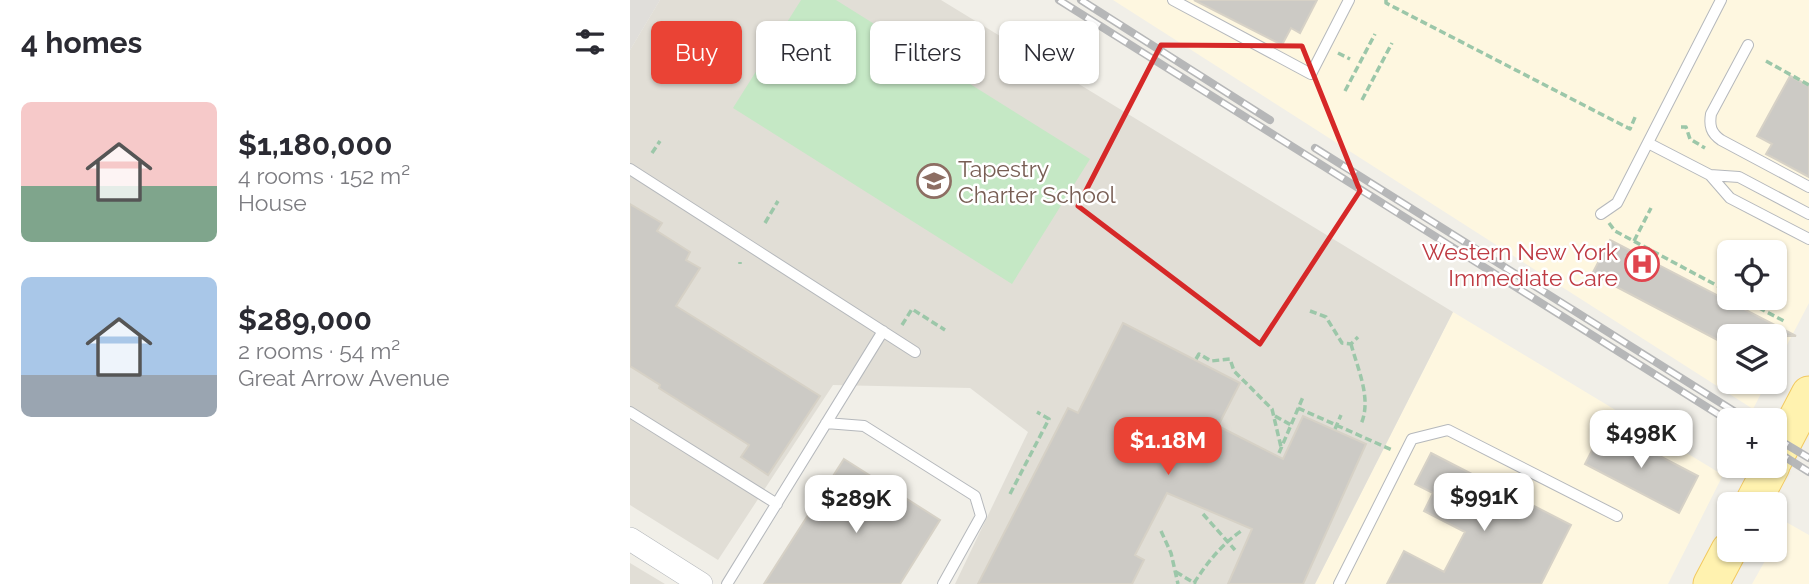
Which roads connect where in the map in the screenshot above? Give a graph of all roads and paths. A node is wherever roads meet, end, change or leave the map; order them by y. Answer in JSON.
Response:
{"nodes":[{"id":1,"x":1173,"y":0,"type":"edge"},
{"id":2,"x":1349,"y":0,"type":"edge"},
{"id":3,"x":1386,"y":0,"type":"edge"},
{"id":4,"x":1721,"y":0,"type":"edge"},
{"id":5,"x":1375,"y":34,"type":"dead end"},
{"id":6,"x":1392,"y":43,"type":"dead end"},
{"id":7,"x":1748,"y":45,"type":"dead end"},
{"id":8,"x":1338,"y":53,"type":"dead end"},
{"id":9,"x":1350,"y":59,"type":"dead end"},
{"id":10,"x":1766,"y":61,"type":"dead end"},
{"id":11,"x":1809,"y":85,"type":"edge"},
{"id":12,"x":1345,"y":91,"type":"dead end"},
{"id":13,"x":1362,"y":100,"type":"dead end"},
{"id":14,"x":1636,"y":115,"type":"dead end"},
{"id":15,"x":660,"y":141,"type":"dead end"},
{"id":16,"x":1648,"y":143,"type":"junction"},
{"id":17,"x":652,"y":153,"type":"dead end"},
{"id":18,"x":630,"y":169,"type":"edge"},
{"id":19,"x":1710,"y":176,"type":"junction"},
{"id":20,"x":1809,"y":187,"type":"edge"},
{"id":21,"x":778,"y":201,"type":"dead end"},
{"id":22,"x":1651,"y":208,"type":"dead end"},
{"id":23,"x":1601,"y":214,"type":"dead end"},
{"id":24,"x":1809,"y":214,"type":"edge"},
{"id":25,"x":765,"y":223,"type":"dead end"},
{"id":26,"x":1615,"y":231,"type":"dead end"},
{"id":27,"x":1809,"y":239,"type":"edge"},
{"id":28,"x":1634,"y":241,"type":"junction"},
{"id":29,"x":1717,"y":286,"type":"edge"},
{"id":30,"x":1764,"y":310,"type":"edge"},
{"id":31,"x":1310,"y":311,"type":"dead end"},
{"id":32,"x":909,"y":314,"type":"dead end"},
{"id":33,"x":1784,"y":321,"type":"dead end"},
{"id":34,"x":945,"y":330,"type":"dead end"},
{"id":35,"x":883,"y":331,"type":"junction"},
{"id":36,"x":1359,"y":337,"type":"dead end"},
{"id":37,"x":1351,"y":344,"type":"junction"},
{"id":38,"x":915,"y":352,"type":"dead end"},
{"id":39,"x":1196,"y":359,"type":"dead end"},
{"id":40,"x":1809,"y":394,"type":"edge"},
{"id":41,"x":1303,"y":397,"type":"dead end"},
{"id":42,"x":1298,"y":408,"type":"junction"},
{"id":43,"x":630,"y":412,"type":"edge"},
{"id":44,"x":1037,"y":412,"type":"dead end"},
{"id":45,"x":1341,"y":415,"type":"dead end"},
{"id":46,"x":1275,"y":416,"type":"junction"},
{"id":47,"x":826,"y":423,"type":"junction"},
{"id":48,"x":1361,"y":424,"type":"dead end"},
{"id":49,"x":1291,"y":425,"type":"junction"},
{"id":50,"x":1335,"y":427,"type":"junction"},
{"id":51,"x":1787,"y":436,"type":"edge"},
{"id":52,"x":1281,"y":447,"type":"junction"},
{"id":53,"x":1384,"y":447,"type":"dead end"},
{"id":54,"x":1279,"y":453,"type":"dead end"},
{"id":55,"x":1010,"y":494,"type":"dead end"},
{"id":56,"x":777,"y":504,"type":"junction"},
{"id":57,"x":1203,"y":514,"type":"dead end"},
{"id":58,"x":1618,"y":516,"type":"dead end"},
{"id":59,"x":1161,"y":531,"type":"dead end"},
{"id":60,"x":1241,"y":531,"type":"dead end"},
{"id":61,"x":630,"y":539,"type":"edge"},
{"id":62,"x":1227,"y":541,"type":"junction"},
{"id":63,"x":1235,"y":550,"type":"dead end"},
{"id":64,"x":1723,"y":562,"type":"edge"},
{"id":65,"x":1176,"y":572,"type":"junction"},
{"id":66,"x":1195,"y":583,"type":"edge"},
{"id":67,"x":701,"y":584,"type":"edge"},
{"id":68,"x":727,"y":584,"type":"edge"},
{"id":69,"x":943,"y":584,"type":"edge"},
{"id":70,"x":1178,"y":584,"type":"edge"},
{"id":71,"x":1339,"y":584,"type":"edge"},
{"id":72,"x":1712,"y":584,"type":"edge"}],
"edges":[{"from":1,"to":2,"type":"lane"},
{"from":3,"to":14,"type":"path"},
{"from":4,"to":16,"type":"lane"},
{"from":5,"to":12,"type":"path"},
{"from":6,"to":13,"type":"path"},
{"from":7,"to":20,"type":"lane"},
{"from":8,"to":9,"type":"path"},
{"from":10,"to":11,"type":"path"},
{"from":15,"to":17,"type":"path"},
{"from":16,"to":19,"type":"lane"},
{"from":16,"to":23,"type":"lane"},
{"from":18,"to":35,"type":"lane"},
{"from":19,"to":24,"type":"lane"},
{"from":19,"to":27,"type":"lane"},
{"from":21,"to":25,"type":"path"},
{"from":22,"to":28,"type":"path"},
{"from":26,"to":28,"type":"path"},
{"from":28,"to":29,"type":"path"},
{"from":30,"to":33,"type":"path"},
{"from":31,"to":37,"type":"path"},
{"from":32,"to":34,"type":"path"},
{"from":35,"to":38,"type":"lane"},
{"from":35,"to":47,"type":"lane"},
{"from":36,"to":37,"type":"path"},
{"from":37,"to":48,"type":"path"},
{"from":39,"to":46,"type":"path"},
{"from":40,"to":51,"type":"main road"},
{"from":41,"to":42,"type":"path"},
{"from":42,"to":49,"type":"path"},
{"from":42,"to":50,"type":"path"},
{"from":43,"to":56,"type":"lane"},
{"from":44,"to":55,"type":"path"},
{"from":45,"to":50,"type":"path"},
{"from":46,"to":49,"type":"path"},
{"from":46,"to":52,"type":"path"},
{"from":47,"to":56,"type":"lane"},
{"from":47,"to":69,"type":"lane"},
{"from":49,"to":52,"type":"path"},
{"from":50,"to":53,"type":"path"},
{"from":52,"to":54,"type":"path"},
{"from":56,"to":68,"type":"lane"},
{"from":57,"to":62,"type":"path"},
{"from":58,"to":71,"type":"lane"},
{"from":59,"to":65,"type":"path"},
{"from":60,"to":62,"type":"path"},
{"from":61,"to":67,"type":"street"},
{"from":62,"to":63,"type":"path"},
{"from":62,"to":66,"type":"path"},
{"from":64,"to":72,"type":"main road"},
{"from":65,"to":66,"type":"path"},
{"from":65,"to":70,"type":"path"}]}
